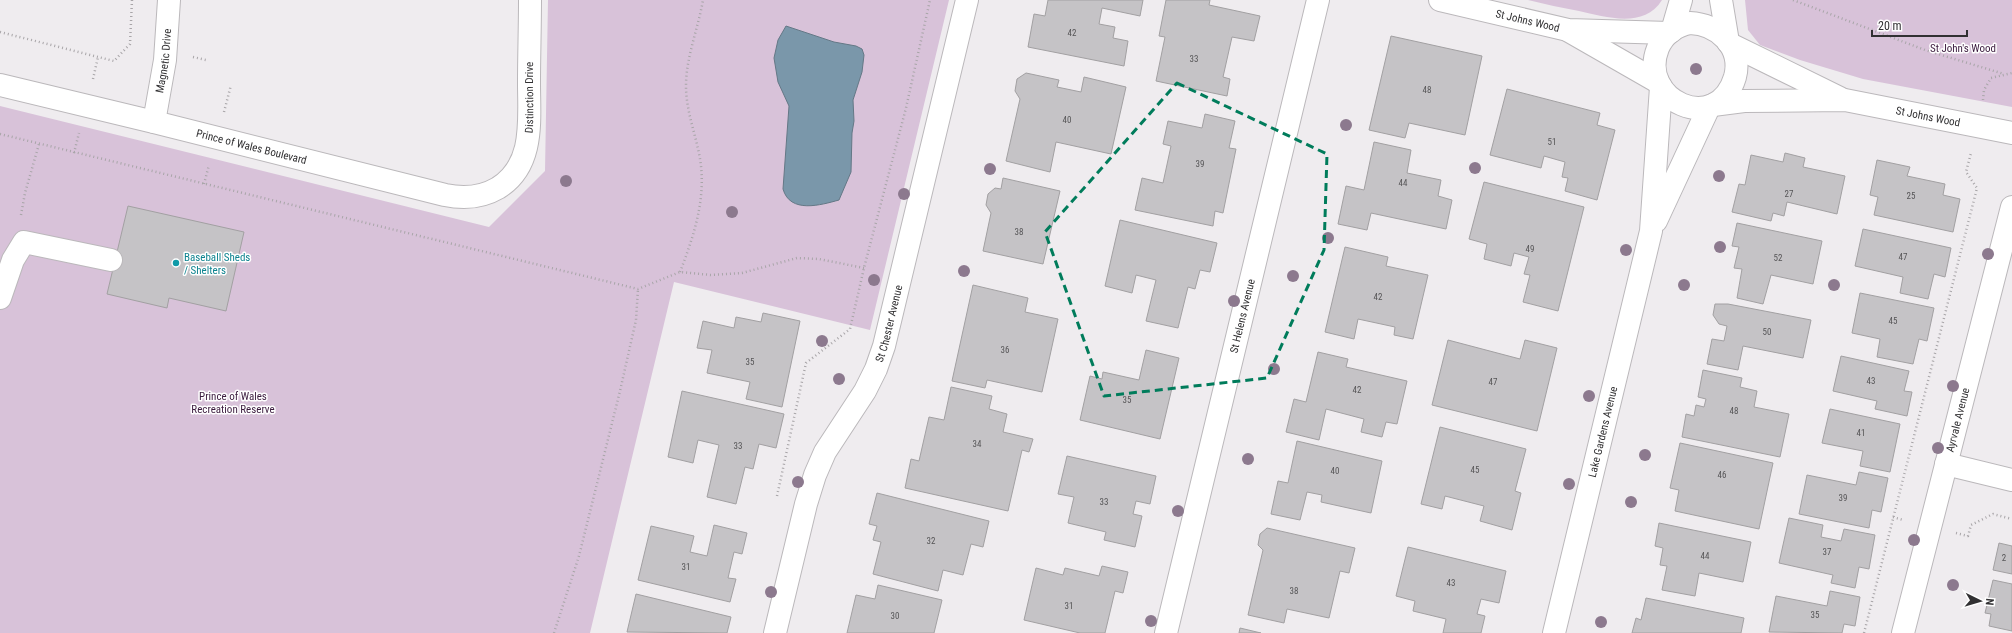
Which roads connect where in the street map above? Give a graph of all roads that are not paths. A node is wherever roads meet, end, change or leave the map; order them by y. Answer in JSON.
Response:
{"nodes":[{"id":1,"x":169,"y":0,"type":"edge"},
{"id":2,"x":530,"y":0,"type":"edge"},
{"id":3,"x":967,"y":0,"type":"edge"},
{"id":4,"x":1318,"y":0,"type":"edge"},
{"id":5,"x":1440,"y":0,"type":"edge"},
{"id":6,"x":1681,"y":0,"type":"edge"},
{"id":7,"x":1721,"y":0,"type":"edge"},
{"id":8,"x":1568,"y":30,"type":"junction"},
{"id":9,"x":1670,"y":32,"type":"junction"},
{"id":10,"x":1729,"y":43,"type":"junction"},
{"id":11,"x":0,"y":85,"type":"edge"},
{"id":12,"x":1659,"y":85,"type":"junction"},
{"id":13,"x":1845,"y":100,"type":"junction"},
{"id":14,"x":1711,"y":106,"type":"junction"},
{"id":15,"x":154,"y":122,"type":"junction"},
{"id":16,"x":2012,"y":134,"type":"edge"},
{"id":17,"x":501,"y":186,"type":"joint"},
{"id":18,"x":2012,"y":207,"type":"edge"},
{"id":19,"x":1651,"y":231,"type":"junction"},
{"id":20,"x":111,"y":260,"type":"dead end"},
{"id":21,"x":0,"y":298,"type":"edge"},
{"id":22,"x":1946,"y":464,"type":"junction"},
{"id":23,"x":2012,"y":480,"type":"edge"},
{"id":24,"x":775,"y":633,"type":"edge"},
{"id":25,"x":1166,"y":633,"type":"edge"},
{"id":26,"x":1554,"y":633,"type":"edge"},
{"id":27,"x":1904,"y":633,"type":"edge"}],
"edges":[{"from":1,"to":15,"type":"street","name":"Magnetic Drive"},
{"from":2,"to":17,"type":"street","name":"Distinction Drive"},
{"from":3,"to":24,"type":"street","name":"St Chester Avenue"},
{"from":4,"to":25,"type":"street","name":"St Helens Avenue"},
{"from":5,"to":8,"type":"street","name":"St Johns Wood"},
{"from":6,"to":9,"type":"street"},
{"from":7,"to":10,"type":"street"},
{"from":8,"to":9,"type":"street","name":"St Johns Wood"},
{"from":8,"to":12,"type":"street","name":"St Johns Wood"},
{"from":9,"to":10,"type":"street"},
{"from":9,"to":12,"type":"street"},
{"from":10,"to":13,"type":"street","name":"St Johns Wood"},
{"from":10,"to":14,"type":"street"},
{"from":11,"to":15,"type":"street","name":"Prince of Wales Boulevard"},
{"from":12,"to":14,"type":"street"},
{"from":12,"to":19,"type":"street","name":"Lake Gardens Avenue"},
{"from":13,"to":14,"type":"street","name":"St Johns Wood"},
{"from":13,"to":16,"type":"street","name":"St Johns Wood"},
{"from":14,"to":19,"type":"street","name":"Lake Gardens Avenue"},
{"from":15,"to":17,"type":"street","name":"Prince of Wales Boulevard"},
{"from":18,"to":22,"type":"street","name":"Ayrvale Avenue"},
{"from":19,"to":26,"type":"street","name":"Lake Gardens Avenue"},
{"from":20,"to":21,"type":"street"},
{"from":22,"to":23,"type":"street"},
{"from":22,"to":27,"type":"street","name":"Ayrvale Avenue"}]}
